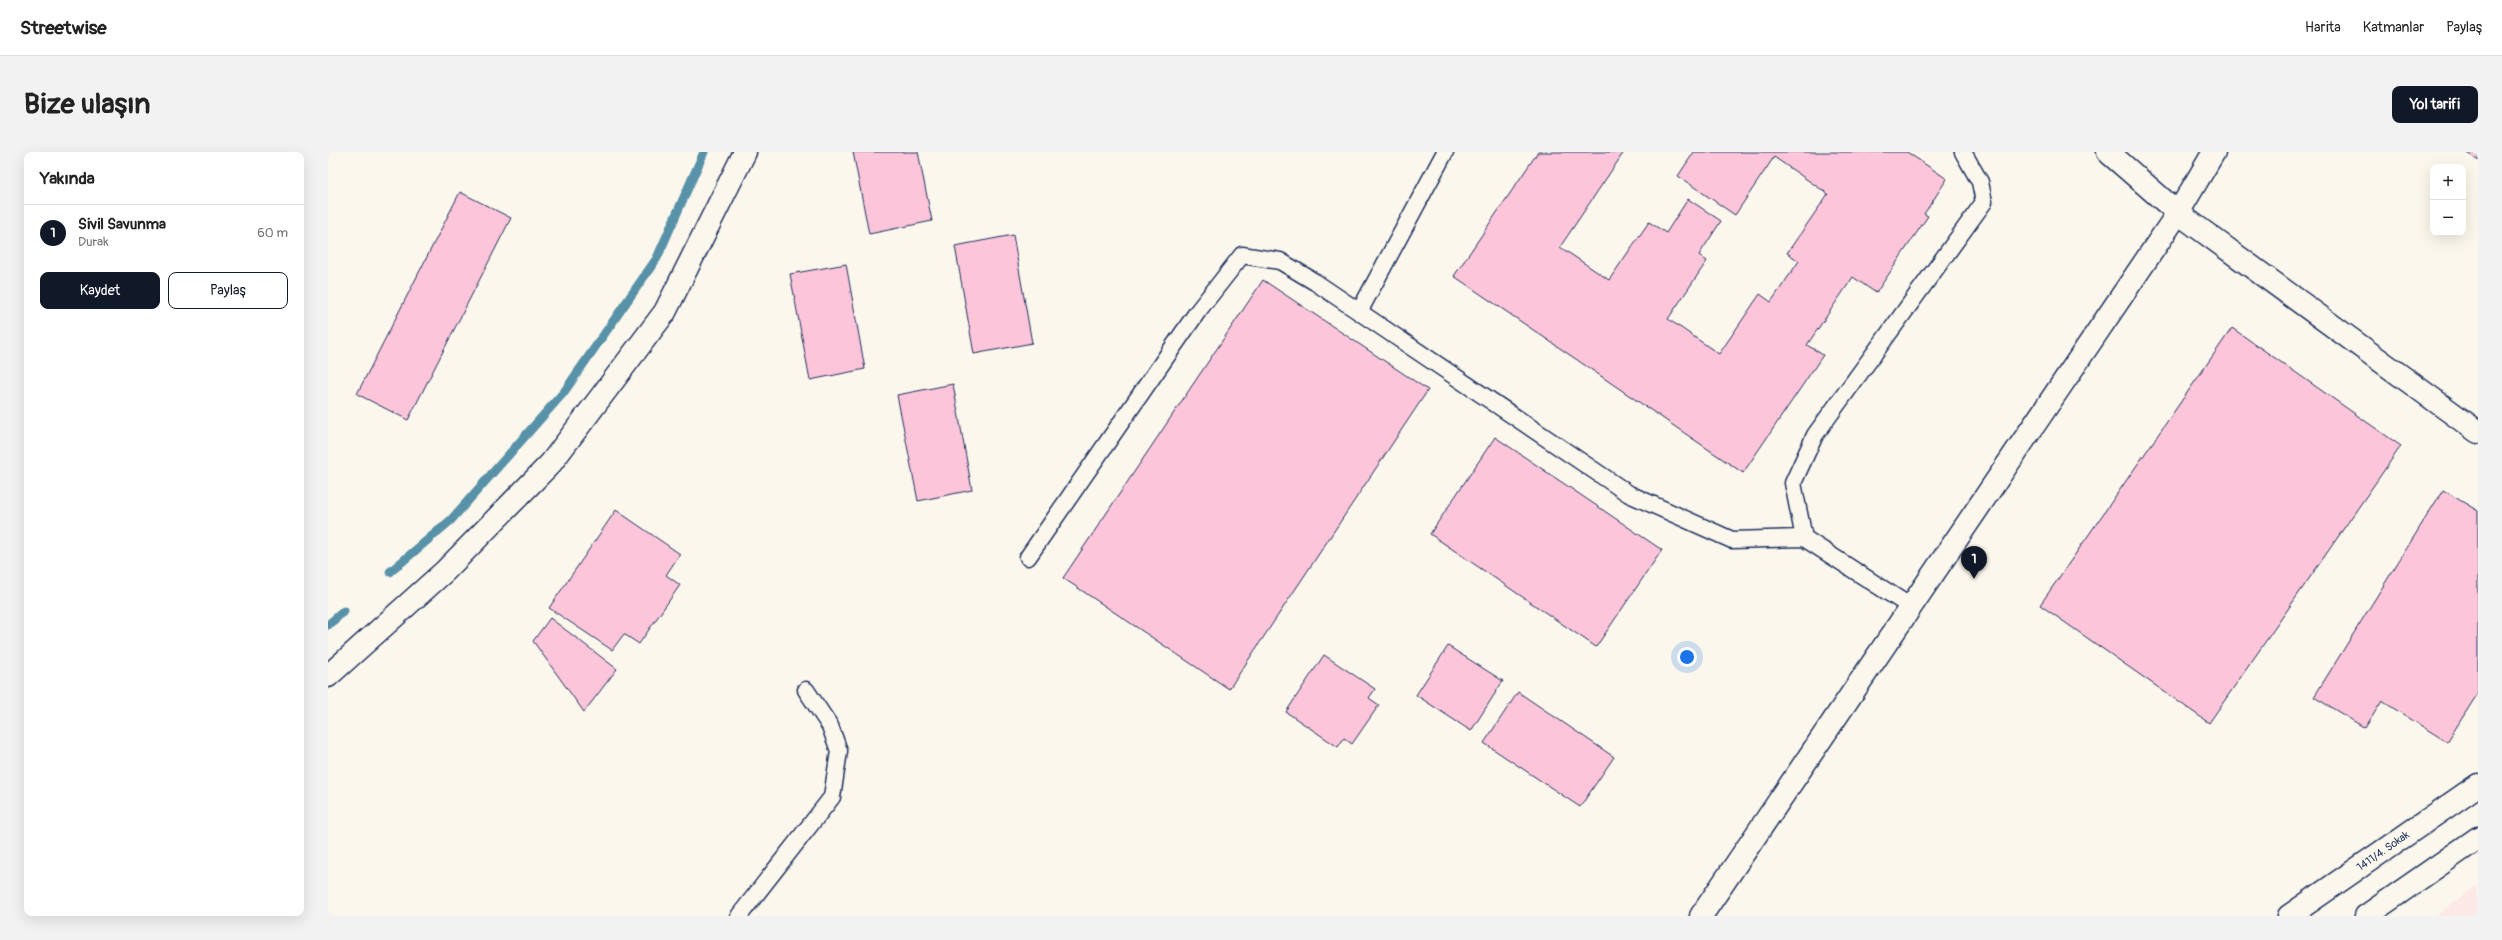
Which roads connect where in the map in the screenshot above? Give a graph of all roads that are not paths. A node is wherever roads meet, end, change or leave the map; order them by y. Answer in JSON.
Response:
{"nodes":[{"id":1,"x":744,"y":152,"type":"edge"},
{"id":2,"x":1445,"y":152,"type":"edge"},
{"id":3,"x":1963,"y":152,"type":"edge"},
{"id":4,"x":2108,"y":152,"type":"edge"},
{"id":5,"x":2214,"y":152,"type":"edge"},
{"id":6,"x":2178,"y":213,"type":"junction"},
{"id":7,"x":1359,"y":312,"type":"junction"},
{"id":8,"x":2478,"y":432,"type":"edge"},
{"id":9,"x":1804,"y":538,"type":"junction"},
{"id":10,"x":1028,"y":558,"type":"dead end"},
{"id":11,"x":1911,"y":607,"type":"junction"},
{"id":12,"x":328,"y":676,"type":"edge"},
{"id":13,"x":806,"y":690,"type":"dead end"},
{"id":14,"x":2478,"y":785,"type":"edge"},
{"id":15,"x":2475,"y":845,"type":"edge"},
{"id":16,"x":740,"y":916,"type":"edge"},
{"id":17,"x":1701,"y":916,"type":"edge"},
{"id":18,"x":2289,"y":916,"type":"edge"},
{"id":19,"x":2366,"y":916,"type":"edge"}],
"edges":[{"from":1,"to":12,"type":"street"},
{"from":2,"to":7,"type":"lane"},
{"from":3,"to":9,"type":"lane"},
{"from":4,"to":6,"type":"street"},
{"from":5,"to":6,"type":"street"},
{"from":6,"to":8,"type":"street"},
{"from":6,"to":11,"type":"street"},
{"from":7,"to":9,"type":"lane"},
{"from":7,"to":10,"type":"lane"},
{"from":9,"to":11,"type":"lane"},
{"from":11,"to":17,"type":"street"},
{"from":13,"to":16,"type":"lane"},
{"from":14,"to":18,"type":"street","name":"1411/4. Sokak"},
{"from":15,"to":19,"type":"street"}]}
